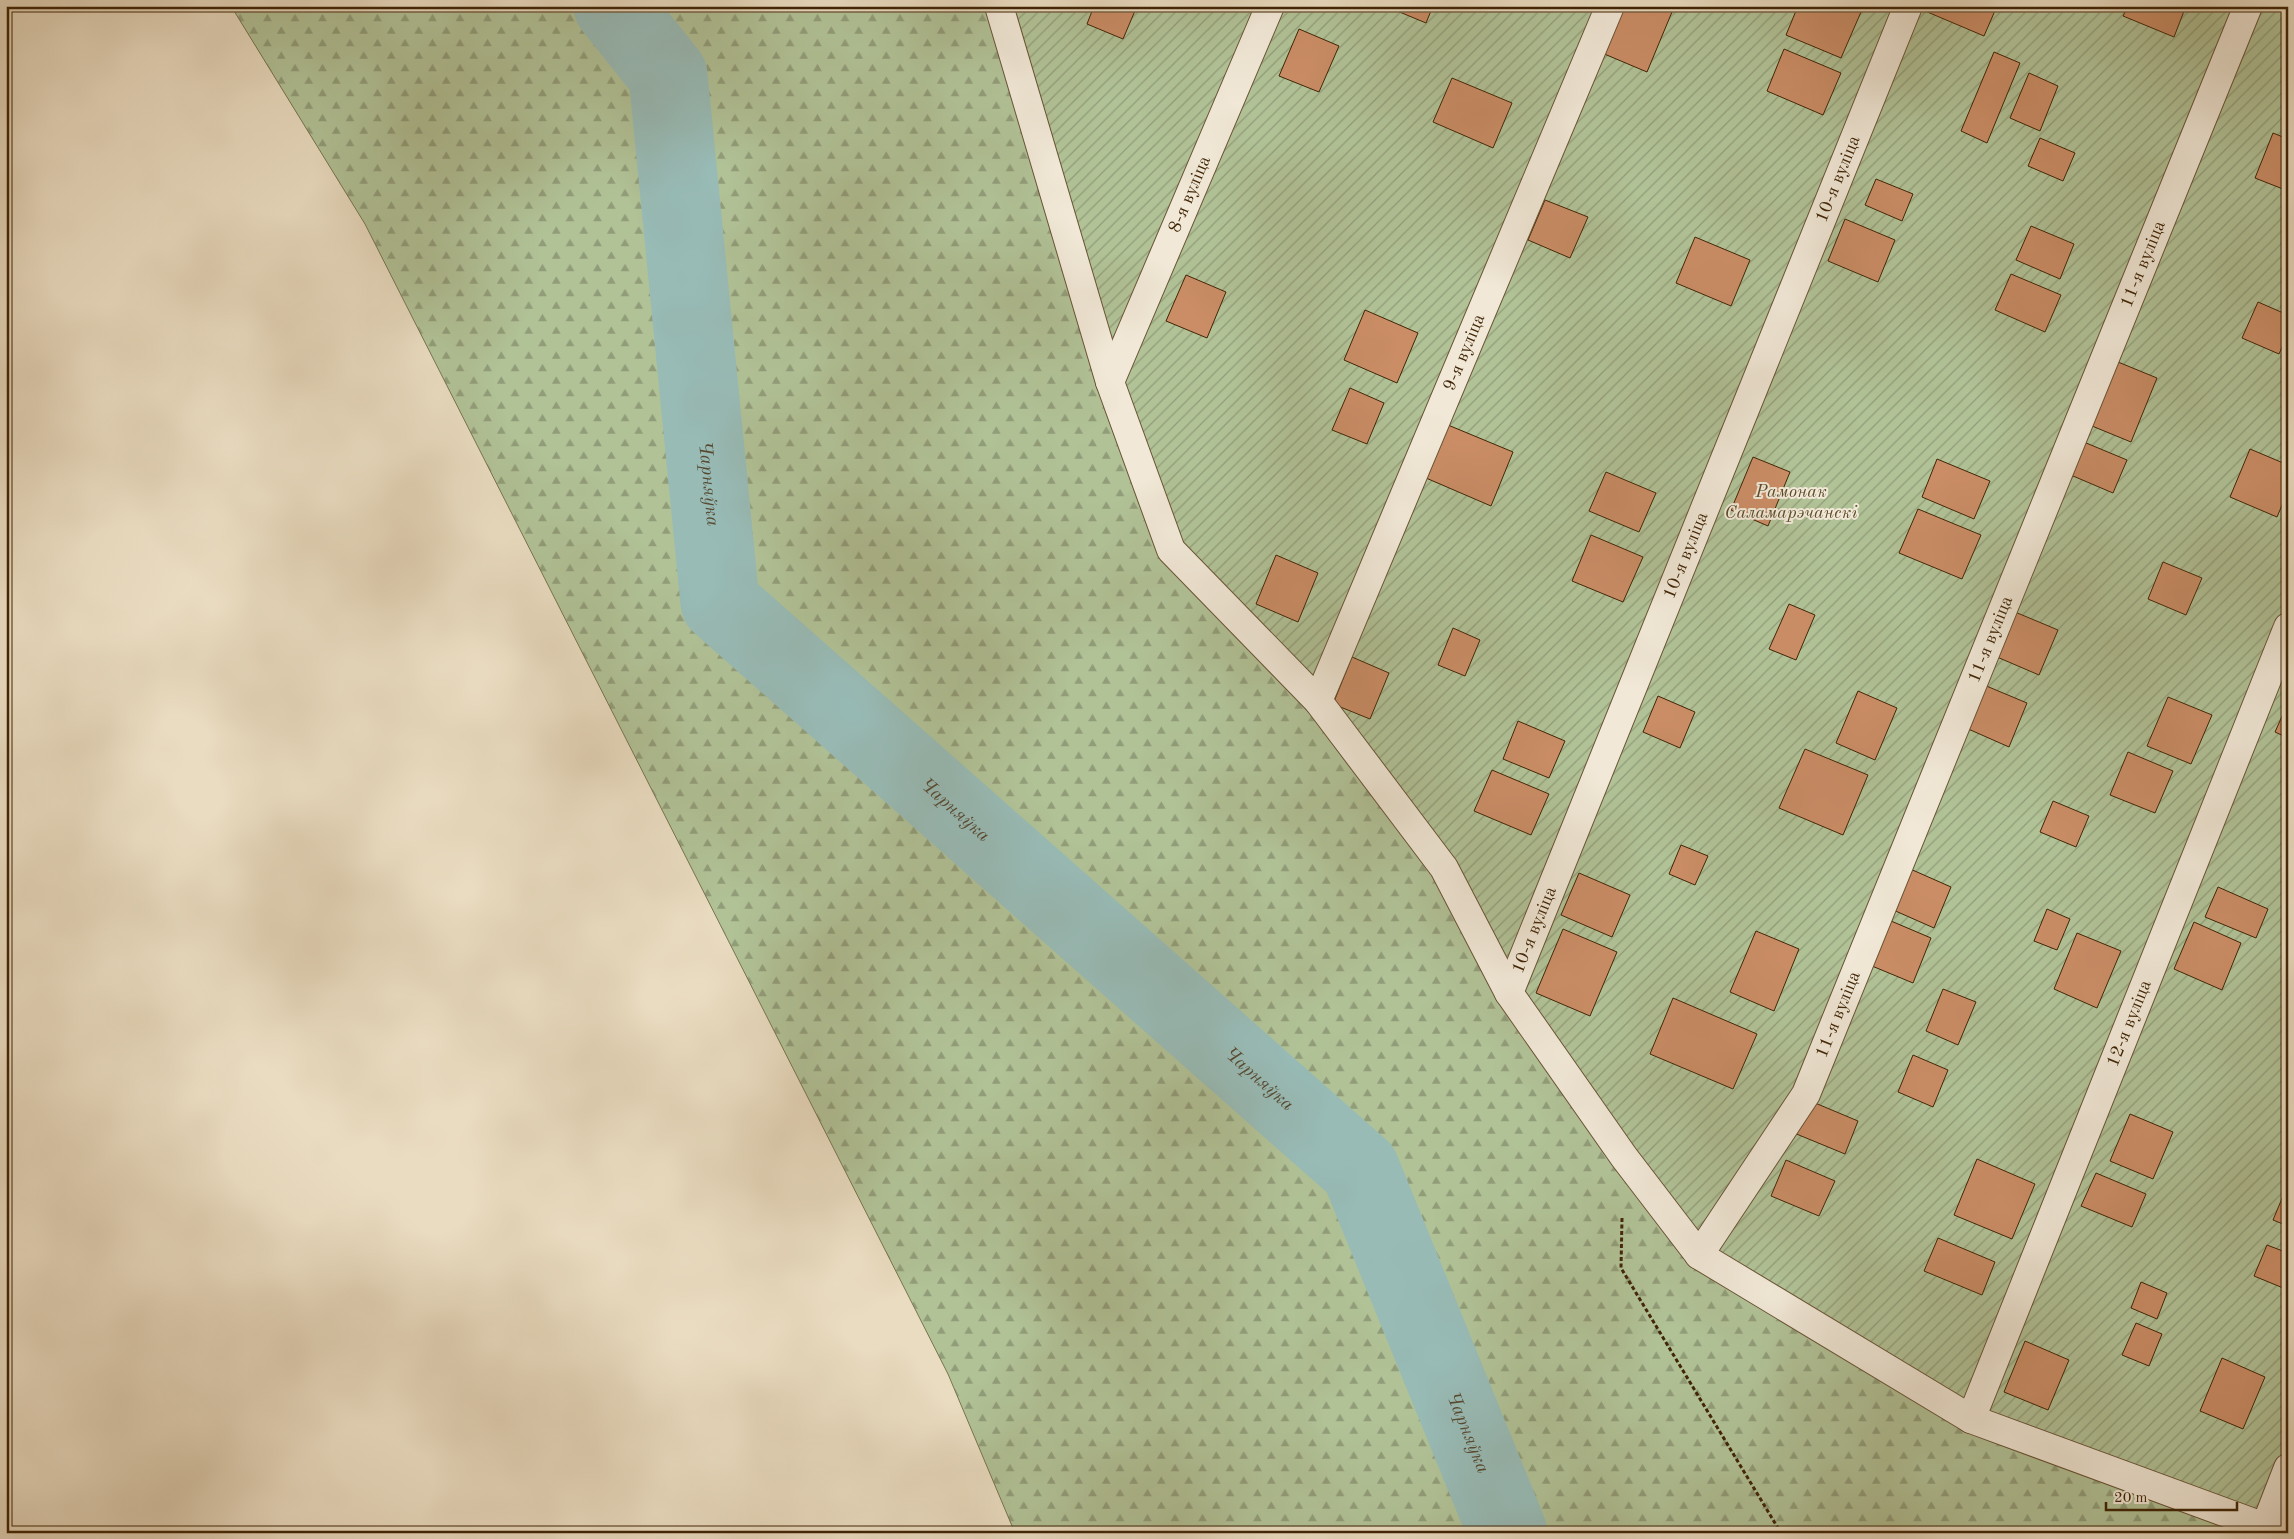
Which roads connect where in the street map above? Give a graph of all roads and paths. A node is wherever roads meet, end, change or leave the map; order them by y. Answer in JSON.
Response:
{"nodes":[{"id":1,"x":999,"y":6,"type":"edge"},
{"id":2,"x":1270,"y":6,"type":"edge"},
{"id":3,"x":1610,"y":6,"type":"edge"},
{"id":4,"x":1908,"y":6,"type":"edge"},
{"id":5,"x":2248,"y":6,"type":"edge"},
{"id":6,"x":1110,"y":382,"type":"junction"},
{"id":7,"x":2288,"y":627,"type":"edge"},
{"id":8,"x":1318,"y":701,"type":"junction"},
{"id":9,"x":1509,"y":993,"type":"junction"},
{"id":10,"x":1622,"y":1212,"type":"dead end"},
{"id":11,"x":1699,"y":1255,"type":"junction"},
{"id":12,"x":1971,"y":1419,"type":"junction"},
{"id":13,"x":2288,"y":1468,"type":"edge"},
{"id":14,"x":2273,"y":1530,"type":"edge"},
{"id":15,"x":1781,"y":1533,"type":"edge"}],
"edges":[{"from":1,"to":6,"type":"street"},
{"from":2,"to":6,"type":"street","name":"8-я вуліца"},
{"from":3,"to":8,"type":"street","name":"9-я вуліца"},
{"from":4,"to":9,"type":"street","name":"10-я вуліца"},
{"from":5,"to":11,"type":"street","name":"11-я вуліца"},
{"from":6,"to":8,"type":"street"},
{"from":7,"to":12,"type":"street","name":"12-я вуліца"},
{"from":8,"to":9,"type":"street"},
{"from":9,"to":11,"type":"street"},
{"from":10,"to":15,"type":"path"},
{"from":11,"to":12,"type":"street"},
{"from":12,"to":14,"type":"street"},
{"from":13,"to":14,"type":"street"}]}
